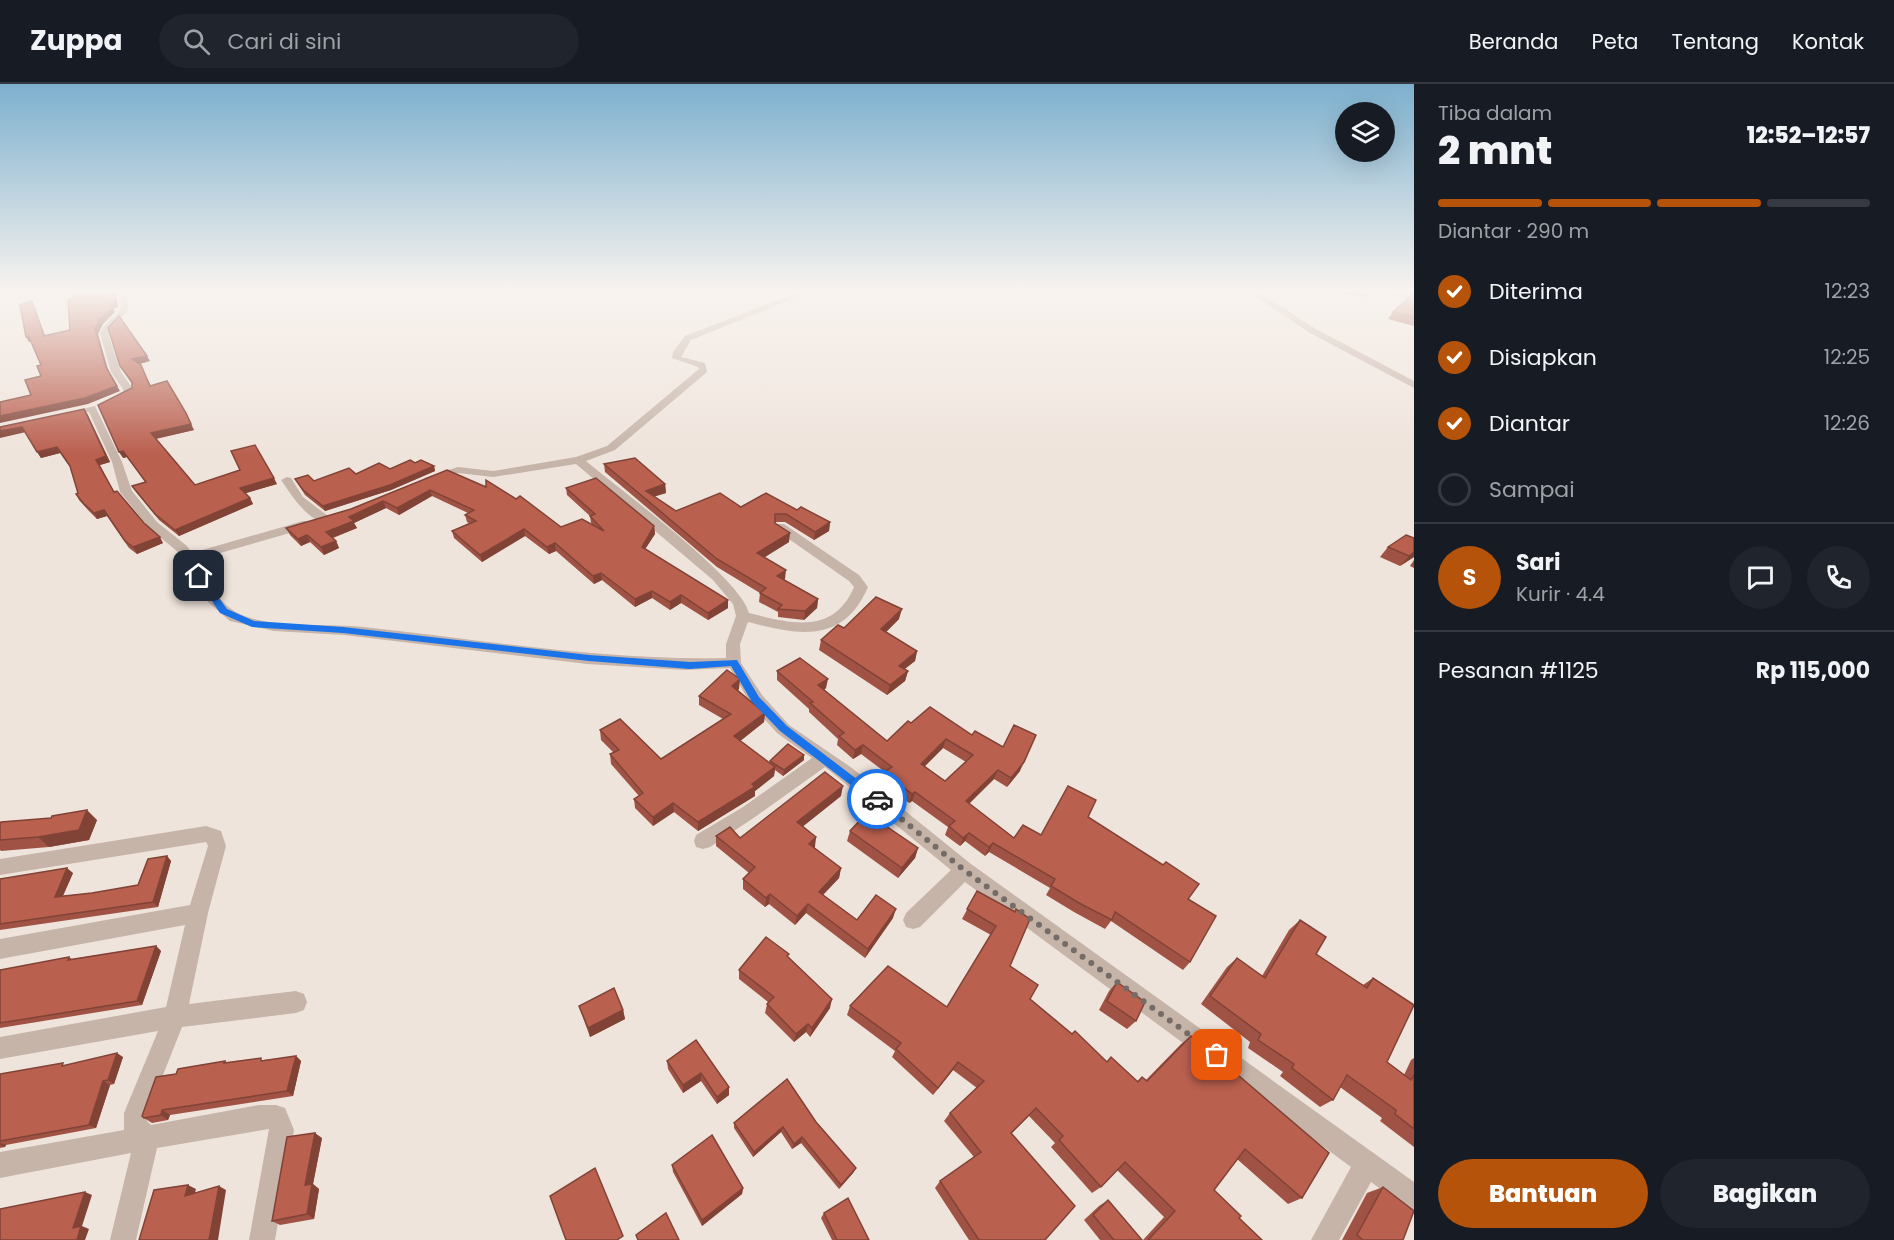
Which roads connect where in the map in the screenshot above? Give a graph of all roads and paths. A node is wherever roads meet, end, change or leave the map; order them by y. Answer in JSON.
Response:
{"nodes":[{"id":1,"x":108,"y":346,"type":"edge"},
{"id":2,"x":682,"y":346,"type":"edge"},
{"id":3,"x":1340,"y":346,"type":"edge"},
{"id":4,"x":1414,"y":385,"type":"edge"},
{"id":5,"x":92,"y":408,"type":"junction"},
{"id":6,"x":55,"y":416,"type":"edge"},
{"id":7,"x":578,"y":460,"type":"junction"},
{"id":8,"x":287,"y":480,"type":"dead end"},
{"id":9,"x":417,"y":484,"type":"edge"},
{"id":10,"x":340,"y":513,"type":"edge"},
{"id":11,"x":324,"y":519,"type":"junction"},
{"id":12,"x":780,"y":527,"type":"edge"},
{"id":13,"x":189,"y":558,"type":"junction"},
{"id":14,"x":743,"y":616,"type":"junction"},
{"id":15,"x":734,"y":663,"type":"junction"},
{"id":16,"x":825,"y":758,"type":"junction"},
{"id":17,"x":703,"y":841,"type":"dead end"},
{"id":18,"x":0,"y":867,"type":"edge"},
{"id":19,"x":964,"y":870,"type":"junction"},
{"id":20,"x":198,"y":913,"type":"junction"},
{"id":21,"x":913,"y":920,"type":"dead end"},
{"id":22,"x":0,"y":949,"type":"edge"},
{"id":23,"x":296,"y":1002,"type":"dead end"},
{"id":24,"x":175,"y":1017,"type":"junction"},
{"id":25,"x":0,"y":1048,"type":"edge"},
{"id":26,"x":147,"y":1138,"type":"junction"},
{"id":27,"x":1367,"y":1164,"type":"junction"},
{"id":28,"x":0,"y":1165,"type":"edge"},
{"id":29,"x":1414,"y":1198,"type":"edge"},
{"id":30,"x":123,"y":1240,"type":"edge"},
{"id":31,"x":262,"y":1240,"type":"edge"},
{"id":32,"x":1324,"y":1240,"type":"edge"}],
"edges":[{"from":1,"to":5,"type":"street"},
{"from":2,"to":7,"type":"street"},
{"from":3,"to":4,"type":"street"},
{"from":5,"to":6,"type":"street"},
{"from":5,"to":13,"type":"street"},
{"from":7,"to":9,"type":"street"},
{"from":7,"to":14,"type":"street"},
{"from":8,"to":11,"type":"street"},
{"from":10,"to":11,"type":"street"},
{"from":11,"to":13,"type":"street"},
{"from":12,"to":14,"type":"street"},
{"from":13,"to":15,"type":"street"},
{"from":14,"to":15,"type":"street"},
{"from":15,"to":16,"type":"street"},
{"from":16,"to":17,"type":"street"},
{"from":16,"to":19,"type":"street"},
{"from":18,"to":20,"type":"street"},
{"from":19,"to":21,"type":"street"},
{"from":19,"to":27,"type":"street"},
{"from":20,"to":22,"type":"street"},
{"from":20,"to":24,"type":"street"},
{"from":23,"to":24,"type":"street"},
{"from":24,"to":25,"type":"street"},
{"from":24,"to":26,"type":"street"},
{"from":26,"to":28,"type":"street"},
{"from":26,"to":30,"type":"street"},
{"from":26,"to":31,"type":"street"},
{"from":27,"to":29,"type":"street"},
{"from":27,"to":32,"type":"street"}]}
